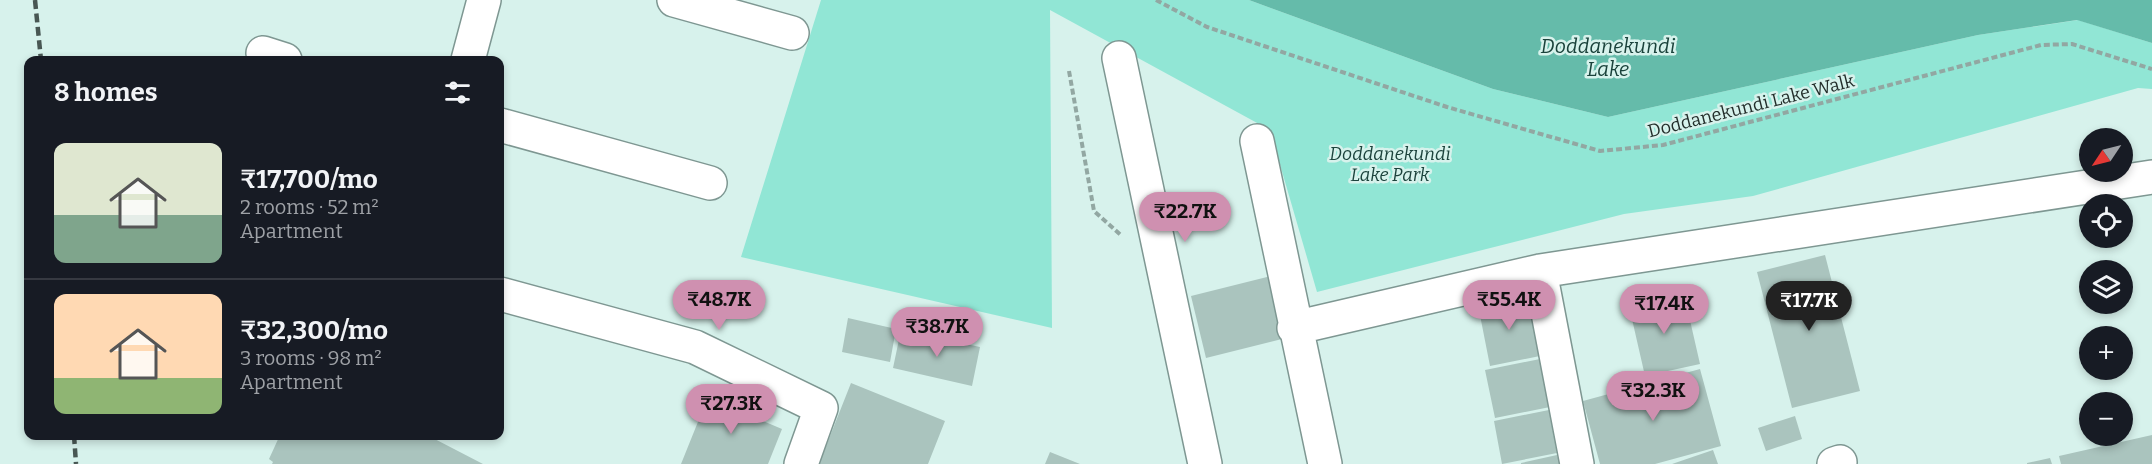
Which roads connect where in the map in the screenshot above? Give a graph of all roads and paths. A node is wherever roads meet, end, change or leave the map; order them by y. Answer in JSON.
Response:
{"nodes":[{"id":1,"x":484,"y":0,"type":"edge"},
{"id":2,"x":674,"y":0,"type":"edge"},
{"id":3,"x":1156,"y":0,"type":"edge"},
{"id":4,"x":792,"y":33,"type":"dead end"},
{"id":5,"x":469,"y":56,"type":"edge"},
{"id":6,"x":1119,"y":58,"type":"dead end"},
{"id":7,"x":2152,"y":69,"type":"edge"},
{"id":8,"x":1069,"y":71,"type":"dead end"},
{"id":9,"x":504,"y":126,"type":"edge"},
{"id":10,"x":1257,"y":141,"type":"dead end"},
{"id":11,"x":2152,"y":177,"type":"edge"},
{"id":12,"x":710,"y":183,"type":"dead end"},
{"id":13,"x":1163,"y":266,"type":"junction"},
{"id":14,"x":1540,"y":271,"type":"junction"},
{"id":15,"x":504,"y":295,"type":"edge"},
{"id":16,"x":1294,"y":328,"type":"junction"},
{"id":17,"x":801,"y":464,"type":"edge"},
{"id":18,"x":1205,"y":464,"type":"edge"},
{"id":19,"x":1325,"y":464,"type":"edge"},
{"id":20,"x":1577,"y":464,"type":"edge"}],
"edges":[{"from":1,"to":5,"type":"street"},
{"from":2,"to":4,"type":"street"},
{"from":3,"to":7,"type":"path","name":"Doddanekundi Lake Walk"},
{"from":6,"to":13,"type":"street"},
{"from":8,"to":13,"type":"path"},
{"from":9,"to":12,"type":"street"},
{"from":10,"to":16,"type":"street"},
{"from":11,"to":14,"type":"street"},
{"from":13,"to":18,"type":"street"},
{"from":14,"to":16,"type":"street"},
{"from":14,"to":20,"type":"street"},
{"from":15,"to":17,"type":"street"},
{"from":16,"to":19,"type":"street"}]}
